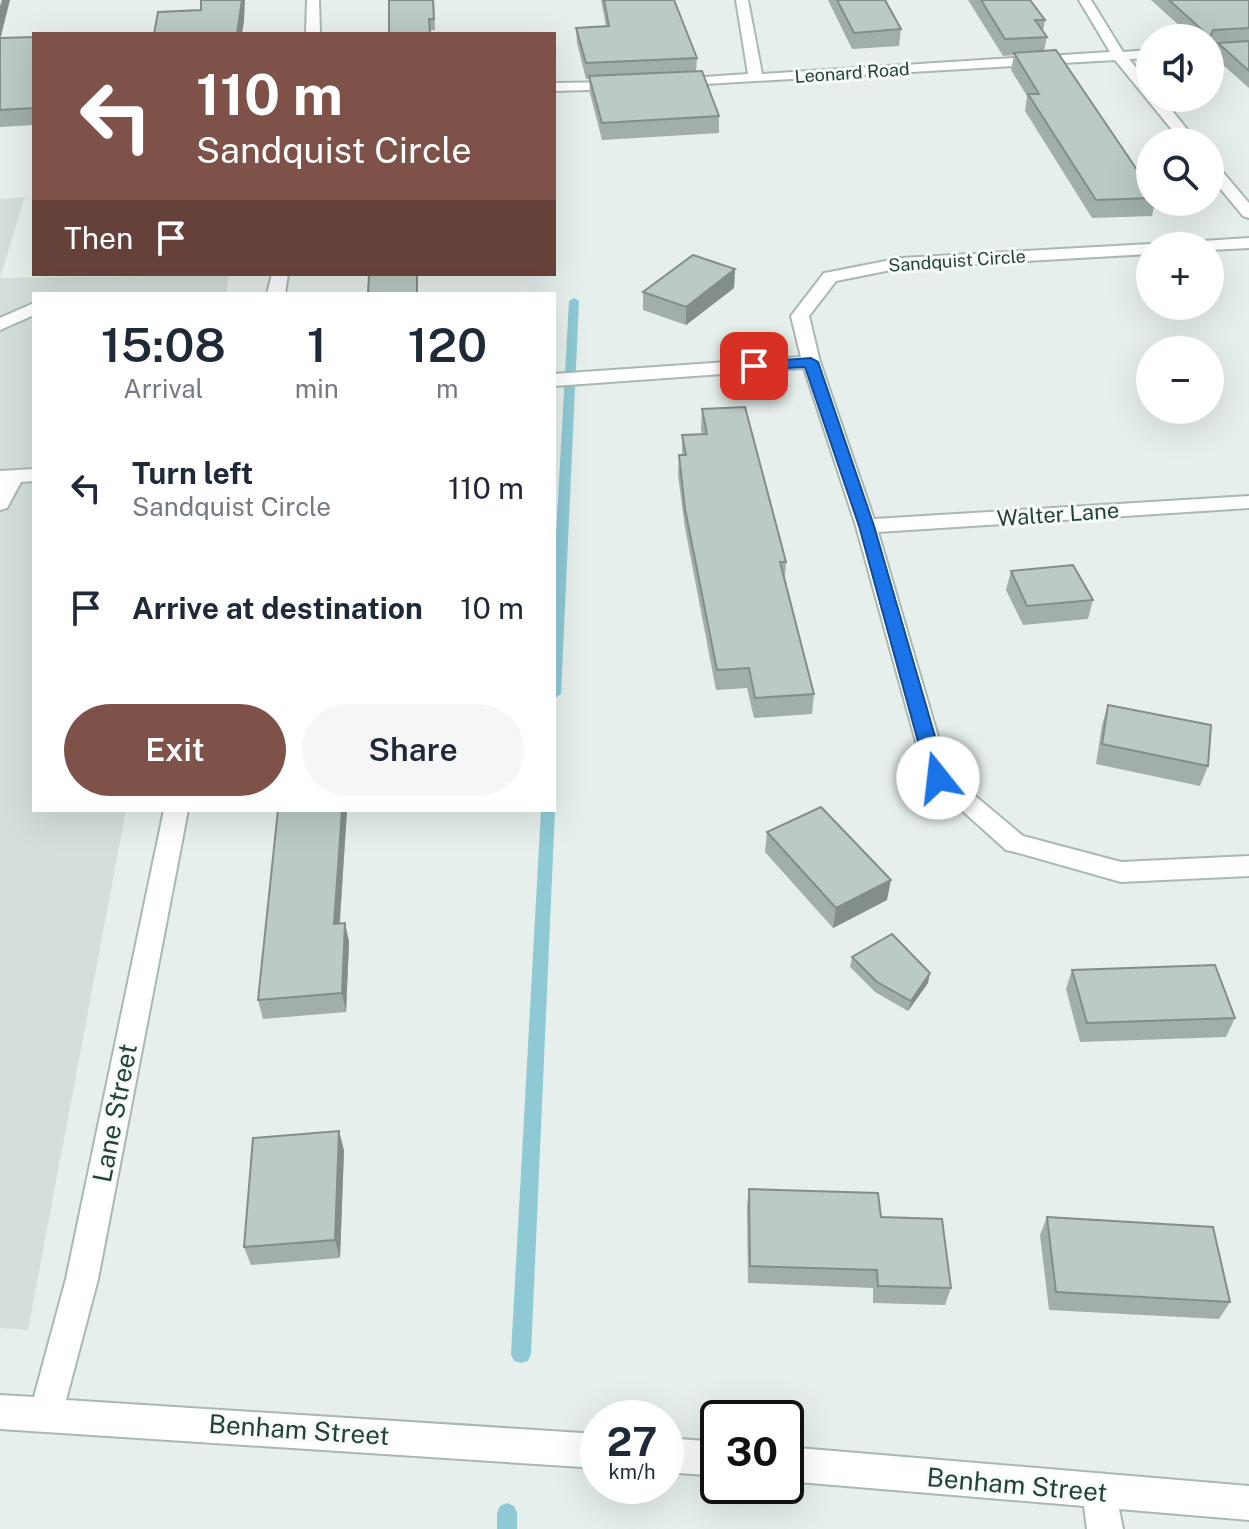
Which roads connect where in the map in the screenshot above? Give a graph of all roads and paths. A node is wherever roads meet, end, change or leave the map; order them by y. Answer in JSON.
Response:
{"nodes":[{"id":1,"x":313,"y":0,"type":"edge"},
{"id":2,"x":742,"y":0,"type":"edge"},
{"id":3,"x":1085,"y":0,"type":"edge"},
{"id":4,"x":313,"y":32,"type":"edge"},
{"id":5,"x":1249,"y":47,"type":"edge"},
{"id":6,"x":1224,"y":49,"type":"edge"},
{"id":7,"x":1136,"y":55,"type":"edge"},
{"id":8,"x":1119,"y":56,"type":"junction"},
{"id":9,"x":1136,"y":77,"type":"edge"},
{"id":10,"x":756,"y":79,"type":"junction"},
{"id":11,"x":663,"y":83,"type":"edge"},
{"id":12,"x":632,"y":84,"type":"edge"},
{"id":13,"x":556,"y":87,"type":"edge"},
{"id":14,"x":1165,"y":112,"type":"edge"},
{"id":15,"x":1178,"y":128,"type":"edge"},
{"id":16,"x":1224,"y":183,"type":"edge"},
{"id":17,"x":1249,"y":213,"type":"edge"},
{"id":18,"x":1249,"y":243,"type":"edge"},
{"id":19,"x":1224,"y":245,"type":"edge"},
{"id":20,"x":1136,"y":250,"type":"edge"},
{"id":21,"x":32,"y":309,"type":"edge"},
{"id":22,"x":0,"y":325,"type":"edge"},
{"id":23,"x":811,"y":362,"type":"junction"},
{"id":24,"x":556,"y":380,"type":"edge"},
{"id":25,"x":16,"y":476,"type":"edge"},
{"id":26,"x":1249,"y":502,"type":"edge"},
{"id":27,"x":0,"y":504,"type":"edge"},
{"id":28,"x":866,"y":526,"type":"junction"},
{"id":29,"x":176,"y":812,"type":"edge"},
{"id":30,"x":1249,"y":866,"type":"edge"},
{"id":31,"x":0,"y":1412,"type":"edge"},
{"id":32,"x":46,"y":1414,"type":"junction"},
{"id":33,"x":580,"y":1450,"type":"edge"},
{"id":34,"x":804,"y":1466,"type":"edge"},
{"id":35,"x":1099,"y":1492,"type":"junction"},
{"id":36,"x":1249,"y":1503,"type":"edge"},
{"id":37,"x":1105,"y":1529,"type":"edge"}],
"edges":[{"from":1,"to":4,"type":"street"},
{"from":2,"to":10,"type":"street"},
{"from":3,"to":8,"type":"street"},
{"from":5,"to":6,"type":"street"},
{"from":7,"to":8,"type":"street","name":"Leonard Road"},
{"from":8,"to":9,"type":"street"},
{"from":8,"to":10,"type":"street","name":"Leonard Road"},
{"from":10,"to":11,"type":"street","name":"Leonard Road"},
{"from":12,"to":13,"type":"street"},
{"from":14,"to":15,"type":"street"},
{"from":16,"to":17,"type":"street"},
{"from":18,"to":19,"type":"street"},
{"from":20,"to":23,"type":"street","name":"Sandquist Circle"},
{"from":21,"to":22,"type":"street"},
{"from":23,"to":24,"type":"street"},
{"from":23,"to":28,"type":"street"},
{"from":25,"to":27,"type":"street"},
{"from":26,"to":28,"type":"street","name":"Walter Lane"},
{"from":28,"to":30,"type":"street"},
{"from":29,"to":32,"type":"street","name":"Lane Street"},
{"from":31,"to":32,"type":"street","name":"Benham Street"},
{"from":32,"to":33,"type":"street","name":"Benham Street"},
{"from":34,"to":35,"type":"street","name":"Benham Street"},
{"from":35,"to":36,"type":"street","name":"Benham Street"},
{"from":35,"to":37,"type":"street"}]}
